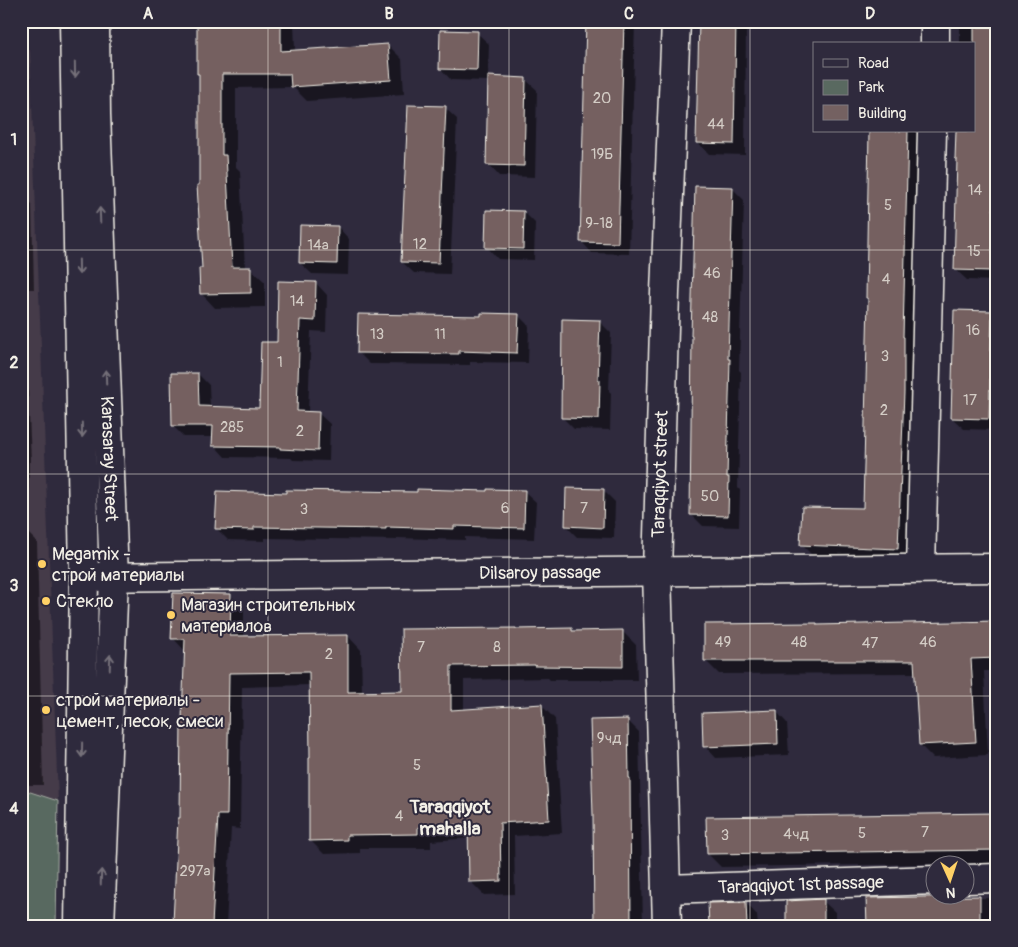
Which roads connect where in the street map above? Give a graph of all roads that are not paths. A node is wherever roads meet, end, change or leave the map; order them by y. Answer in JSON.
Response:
{"nodes":[{"id":1,"x":74,"y":21,"type":"edge"},
{"id":2,"x":95,"y":21,"type":"edge"},
{"id":3,"x":676,"y":21,"type":"edge"},
{"id":4,"x":935,"y":21,"type":"edge"},
{"id":5,"x":935,"y":42,"type":"edge"},
{"id":6,"x":932,"y":132,"type":"edge"},
{"id":7,"x":921,"y":568,"type":"junction"},
{"id":8,"x":997,"y":568,"type":"edge"},
{"id":9,"x":657,"y":571,"type":"junction"},
{"id":10,"x":84,"y":577,"type":"junction"},
{"id":11,"x":114,"y":577,"type":"junction"},
{"id":12,"x":997,"y":878,"type":"edge"},
{"id":13,"x":976,"y":879,"type":"edge"},
{"id":14,"x":926,"y":880,"type":"edge"},
{"id":15,"x":666,"y":889,"type":"junction"},
{"id":16,"x":79,"y":926,"type":"edge"},
{"id":17,"x":100,"y":926,"type":"edge"},
{"id":18,"x":667,"y":926,"type":"edge"}],
"edges":[{"from":1,"to":10,"type":"street","name":"Karasaray Street","one_way":true},
{"from":11,"to":2,"type":"street","name":"Karasaray Street","one_way":true},
{"from":3,"to":9,"type":"street","name":"Taraqqiyot street"},
{"from":4,"to":5,"type":"street"},
{"from":6,"to":7,"type":"street"},
{"from":7,"to":8,"type":"street","name":"Dilsaroy passage"},
{"from":7,"to":9,"type":"street","name":"Dilsaroy passage"},
{"from":9,"to":11,"type":"street","name":"Dilsaroy passage"},
{"from":9,"to":15,"type":"street","name":"Taraqqiyot street"},
{"from":10,"to":11,"type":"street","name":"Dilsaroy passage"},
{"from":10,"to":16,"type":"street","name":"Karasaray Street","one_way":true},
{"from":17,"to":11,"type":"street","name":"Karasaray Street","one_way":true},
{"from":12,"to":13,"type":"street"},
{"from":14,"to":15,"type":"street","name":"Taraqqiyot 1st passage"},
{"from":15,"to":18,"type":"street","name":"Taraqqiyot street"}]}
